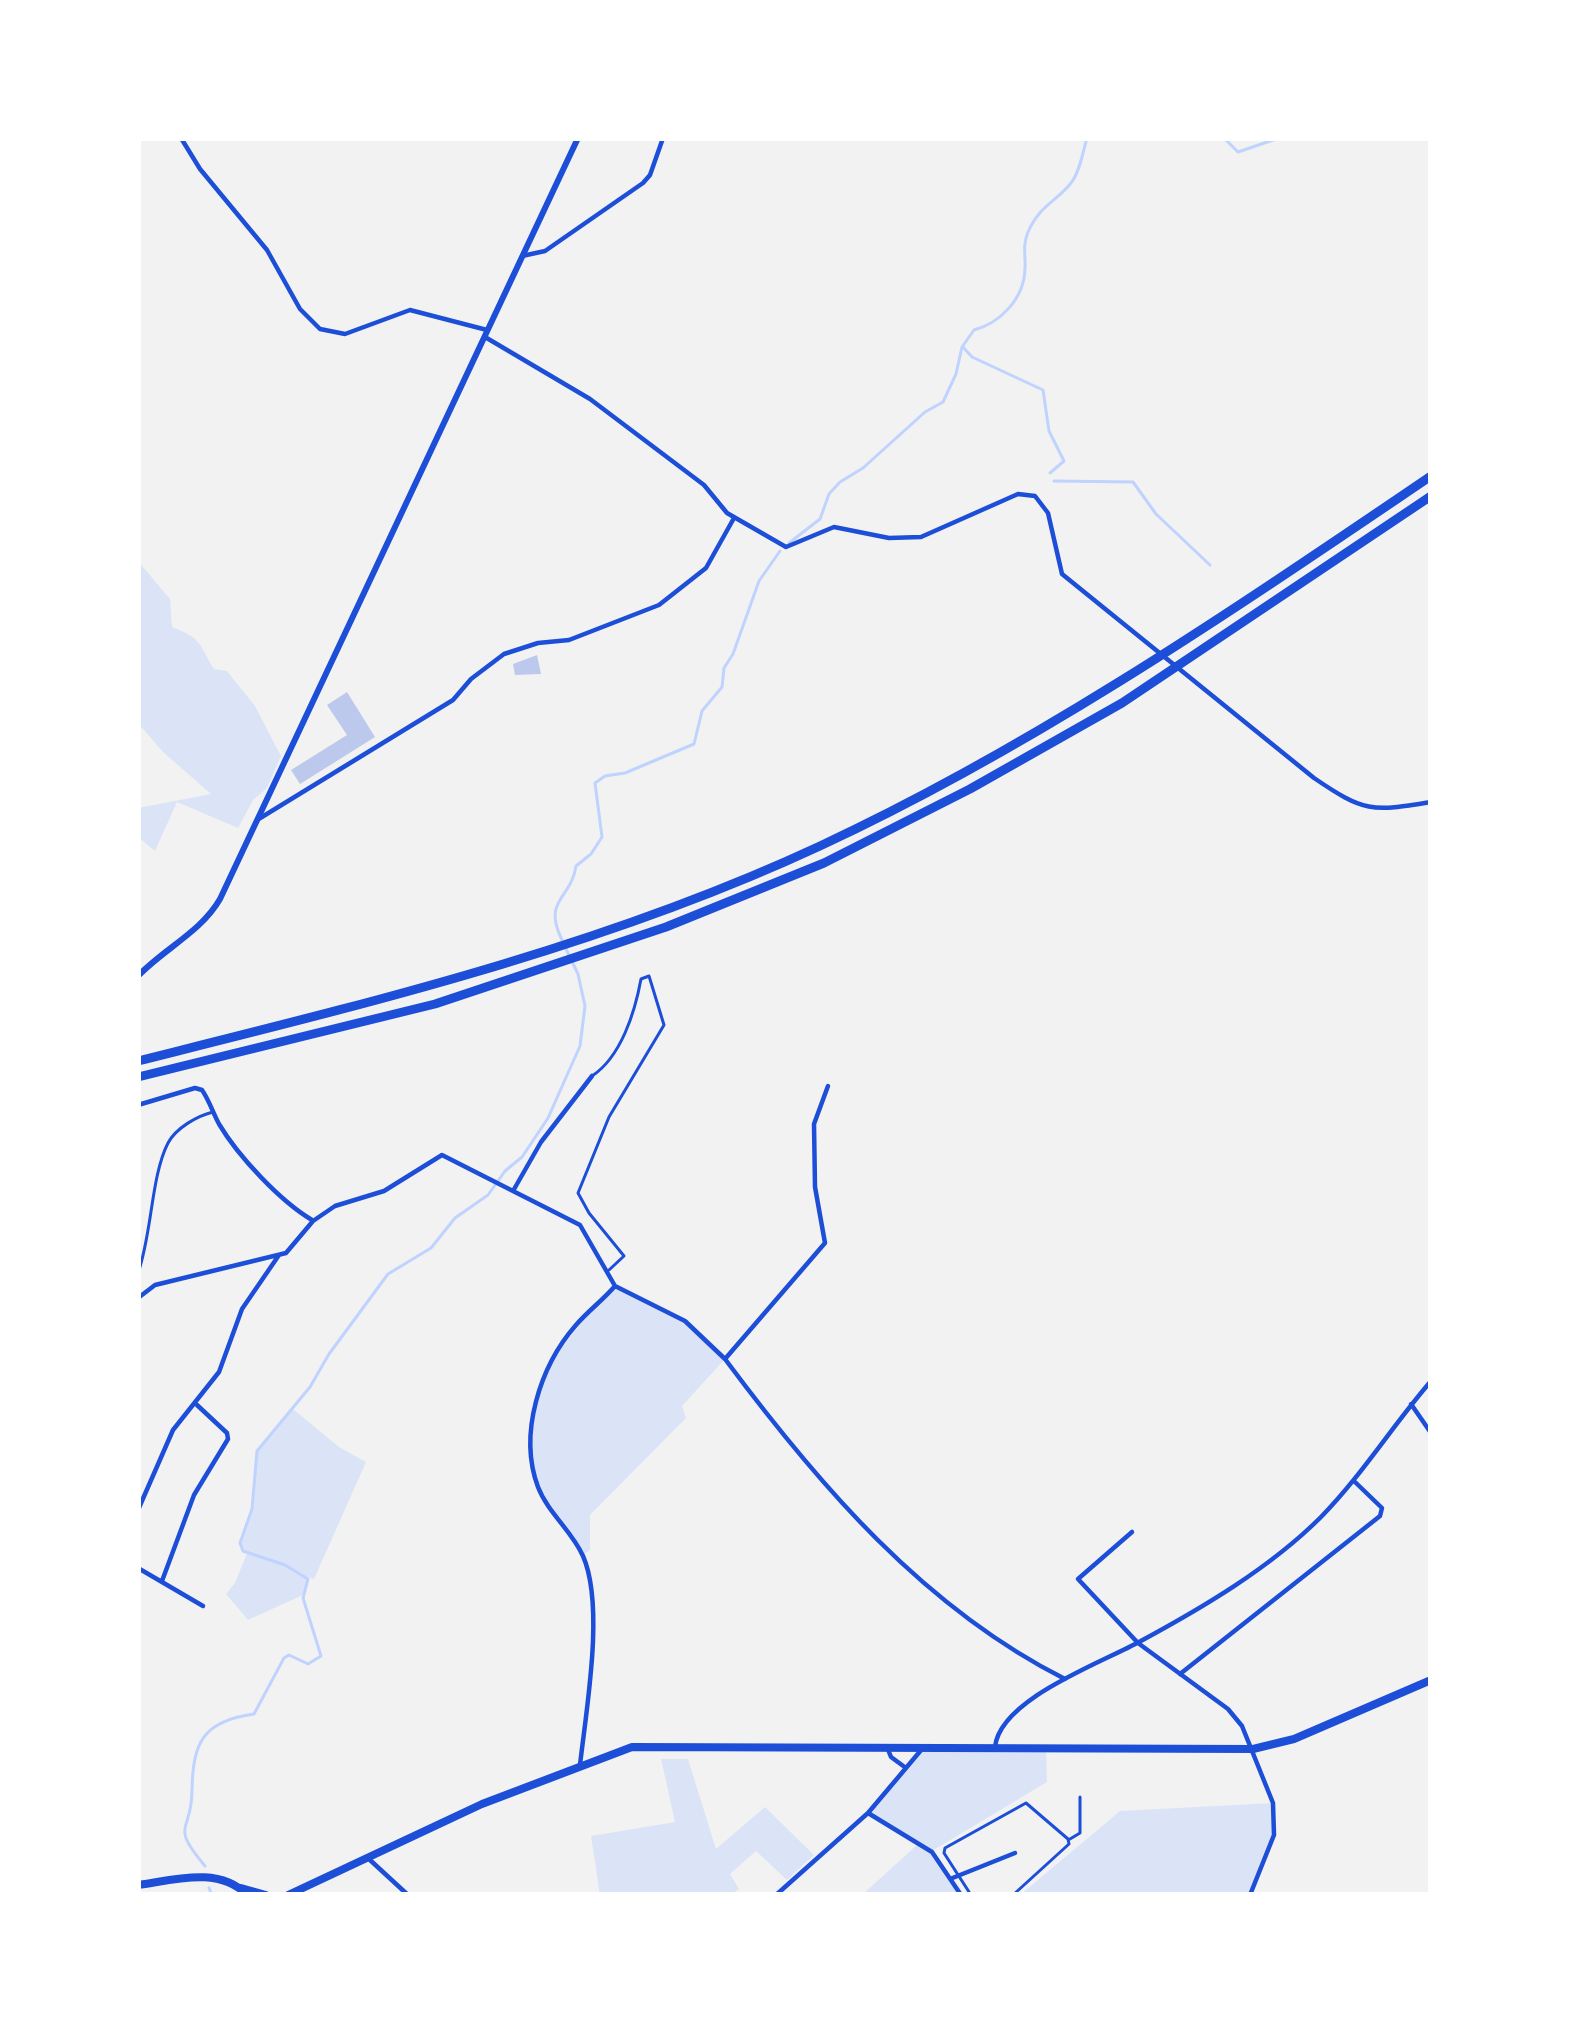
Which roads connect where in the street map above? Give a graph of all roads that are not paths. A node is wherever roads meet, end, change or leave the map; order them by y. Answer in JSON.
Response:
{"nodes":[{"id":1,"x":181,"y":138,"type":"edge"},
{"id":2,"x":578,"y":138,"type":"edge"},
{"id":3,"x":663,"y":138,"type":"edge"},
{"id":4,"x":522,"y":256,"type":"junction"},
{"id":5,"x":486,"y":334,"type":"junction"},
{"id":6,"x":1431,"y":476,"type":"edge"},
{"id":7,"x":1431,"y":496,"type":"edge"},
{"id":8,"x":734,"y":518,"type":"junction"},
{"id":9,"x":1431,"y":802,"type":"edge"},
{"id":10,"x":257,"y":820,"type":"junction"},
{"id":11,"x":138,"y":976,"type":"edge"},
{"id":12,"x":138,"y":1060,"type":"edge"},
{"id":13,"x":592,"y":1076,"type":"joint"},
{"id":14,"x":138,"y":1077,"type":"edge"},
{"id":15,"x":828,"y":1086,"type":"dead end"},
{"id":16,"x":138,"y":1105,"type":"edge"},
{"id":17,"x":213,"y":1112,"type":"junction"},
{"id":18,"x":513,"y":1191,"type":"junction"},
{"id":19,"x":313,"y":1221,"type":"junction"},
{"id":20,"x":279,"y":1256,"type":"junction"},
{"id":21,"x":609,"y":1270,"type":"junction"},
{"id":22,"x":138,"y":1273,"type":"edge"},
{"id":23,"x":615,"y":1286,"type":"junction"},
{"id":24,"x":139,"y":1295,"type":"edge"},
{"id":25,"x":725,"y":1359,"type":"junction"},
{"id":26,"x":1431,"y":1381,"type":"edge"},
{"id":27,"x":196,"y":1403,"type":"junction"},
{"id":28,"x":1411,"y":1404,"type":"junction"},
{"id":29,"x":1431,"y":1433,"type":"edge"},
{"id":30,"x":1353,"y":1480,"type":"junction"},
{"id":31,"x":138,"y":1510,"type":"edge"},
{"id":32,"x":1132,"y":1532,"type":"dead end"},
{"id":33,"x":138,"y":1568,"type":"edge"},
{"id":34,"x":162,"y":1581,"type":"junction"},
{"id":35,"x":203,"y":1606,"type":"dead end"},
{"id":36,"x":1138,"y":1642,"type":"junction"},
{"id":37,"x":1180,"y":1674,"type":"junction"},
{"id":38,"x":1065,"y":1679,"type":"junction"},
{"id":39,"x":1431,"y":1680,"type":"edge"},
{"id":40,"x":887,"y":1747,"type":"junction"},
{"id":41,"x":922,"y":1747,"type":"junction"},
{"id":42,"x":995,"y":1747,"type":"junction"},
{"id":43,"x":1253,"y":1749,"type":"junction"},
{"id":44,"x":580,"y":1766,"type":"junction"},
{"id":45,"x":906,"y":1768,"type":"junction"},
{"id":46,"x":1080,"y":1797,"type":"dead end"},
{"id":47,"x":868,"y":1813,"type":"junction"},
{"id":48,"x":1068,"y":1840,"type":"junction"},
{"id":49,"x":1016,"y":1853,"type":"dead end"},
{"id":50,"x":365,"y":1857,"type":"junction"},
{"id":51,"x":954,"y":1877,"type":"junction"},
{"id":52,"x":139,"y":1885,"type":"edge"},
{"id":53,"x":244,"y":1892,"type":"edge"},
{"id":54,"x":288,"y":1894,"type":"edge"},
{"id":55,"x":141,"y":1895,"type":"edge"},
{"id":56,"x":266,"y":1895,"type":"edge"},
{"id":57,"x":409,"y":1895,"type":"edge"},
{"id":58,"x":776,"y":1895,"type":"edge"},
{"id":59,"x":961,"y":1895,"type":"edge"},
{"id":60,"x":971,"y":1895,"type":"edge"},
{"id":61,"x":1013,"y":1895,"type":"edge"},
{"id":62,"x":1250,"y":1895,"type":"edge"}],
"edges":[{"from":1,"to":5,"type":"street"},
{"from":2,"to":4,"type":"street"},
{"from":3,"to":4,"type":"street"},
{"from":4,"to":5,"type":"street"},
{"from":5,"to":8,"type":"street"},
{"from":5,"to":10,"type":"street"},
{"from":6,"to":12,"type":"highway"},
{"from":7,"to":14,"type":"highway"},
{"from":8,"to":9,"type":"street"},
{"from":8,"to":10,"type":"street"},
{"from":10,"to":11,"type":"street"},
{"from":13,"to":18,"type":"street"},
{"from":13,"to":21,"type":"street"},
{"from":15,"to":25,"type":"street"},
{"from":16,"to":17,"type":"street"},
{"from":17,"to":19,"type":"street"},
{"from":17,"to":22,"type":"street"},
{"from":18,"to":19,"type":"street"},
{"from":18,"to":21,"type":"street"},
{"from":19,"to":20,"type":"street"},
{"from":20,"to":24,"type":"street"},
{"from":20,"to":27,"type":"street"},
{"from":21,"to":23,"type":"street"},
{"from":23,"to":25,"type":"street"},
{"from":23,"to":44,"type":"street"},
{"from":25,"to":38,"type":"street"},
{"from":26,"to":28,"type":"street"},
{"from":27,"to":31,"type":"street"},
{"from":27,"to":34,"type":"street"},
{"from":28,"to":29,"type":"street"},
{"from":28,"to":30,"type":"street"},
{"from":30,"to":36,"type":"street"},
{"from":30,"to":37,"type":"street"},
{"from":32,"to":36,"type":"street"},
{"from":33,"to":34,"type":"street"},
{"from":34,"to":35,"type":"street"},
{"from":36,"to":37,"type":"street"},
{"from":36,"to":38,"type":"street"},
{"from":37,"to":43,"type":"street"},
{"from":38,"to":42,"type":"street"},
{"from":39,"to":43,"type":"main road"},
{"from":40,"to":41,"type":"main road"},
{"from":40,"to":44,"type":"main road"},
{"from":40,"to":45,"type":"street"},
{"from":41,"to":42,"type":"main road"},
{"from":41,"to":45,"type":"street"},
{"from":42,"to":43,"type":"main road"},
{"from":43,"to":62,"type":"street"},
{"from":44,"to":50,"type":"main road"},
{"from":45,"to":47,"type":"street"},
{"from":46,"to":48,"type":"street"},
{"from":47,"to":51,"type":"street"},
{"from":47,"to":58,"type":"street"},
{"from":48,"to":51,"type":"street"},
{"from":48,"to":61,"type":"street"},
{"from":49,"to":51,"type":"street"},
{"from":50,"to":54,"type":"main road"},
{"from":50,"to":57,"type":"street"},
{"from":51,"to":59,"type":"street"},
{"from":51,"to":60,"type":"street"},
{"from":52,"to":53,"type":"main road"},
{"from":52,"to":55,"type":"street"},
{"from":53,"to":56,"type":"main road"}]}
